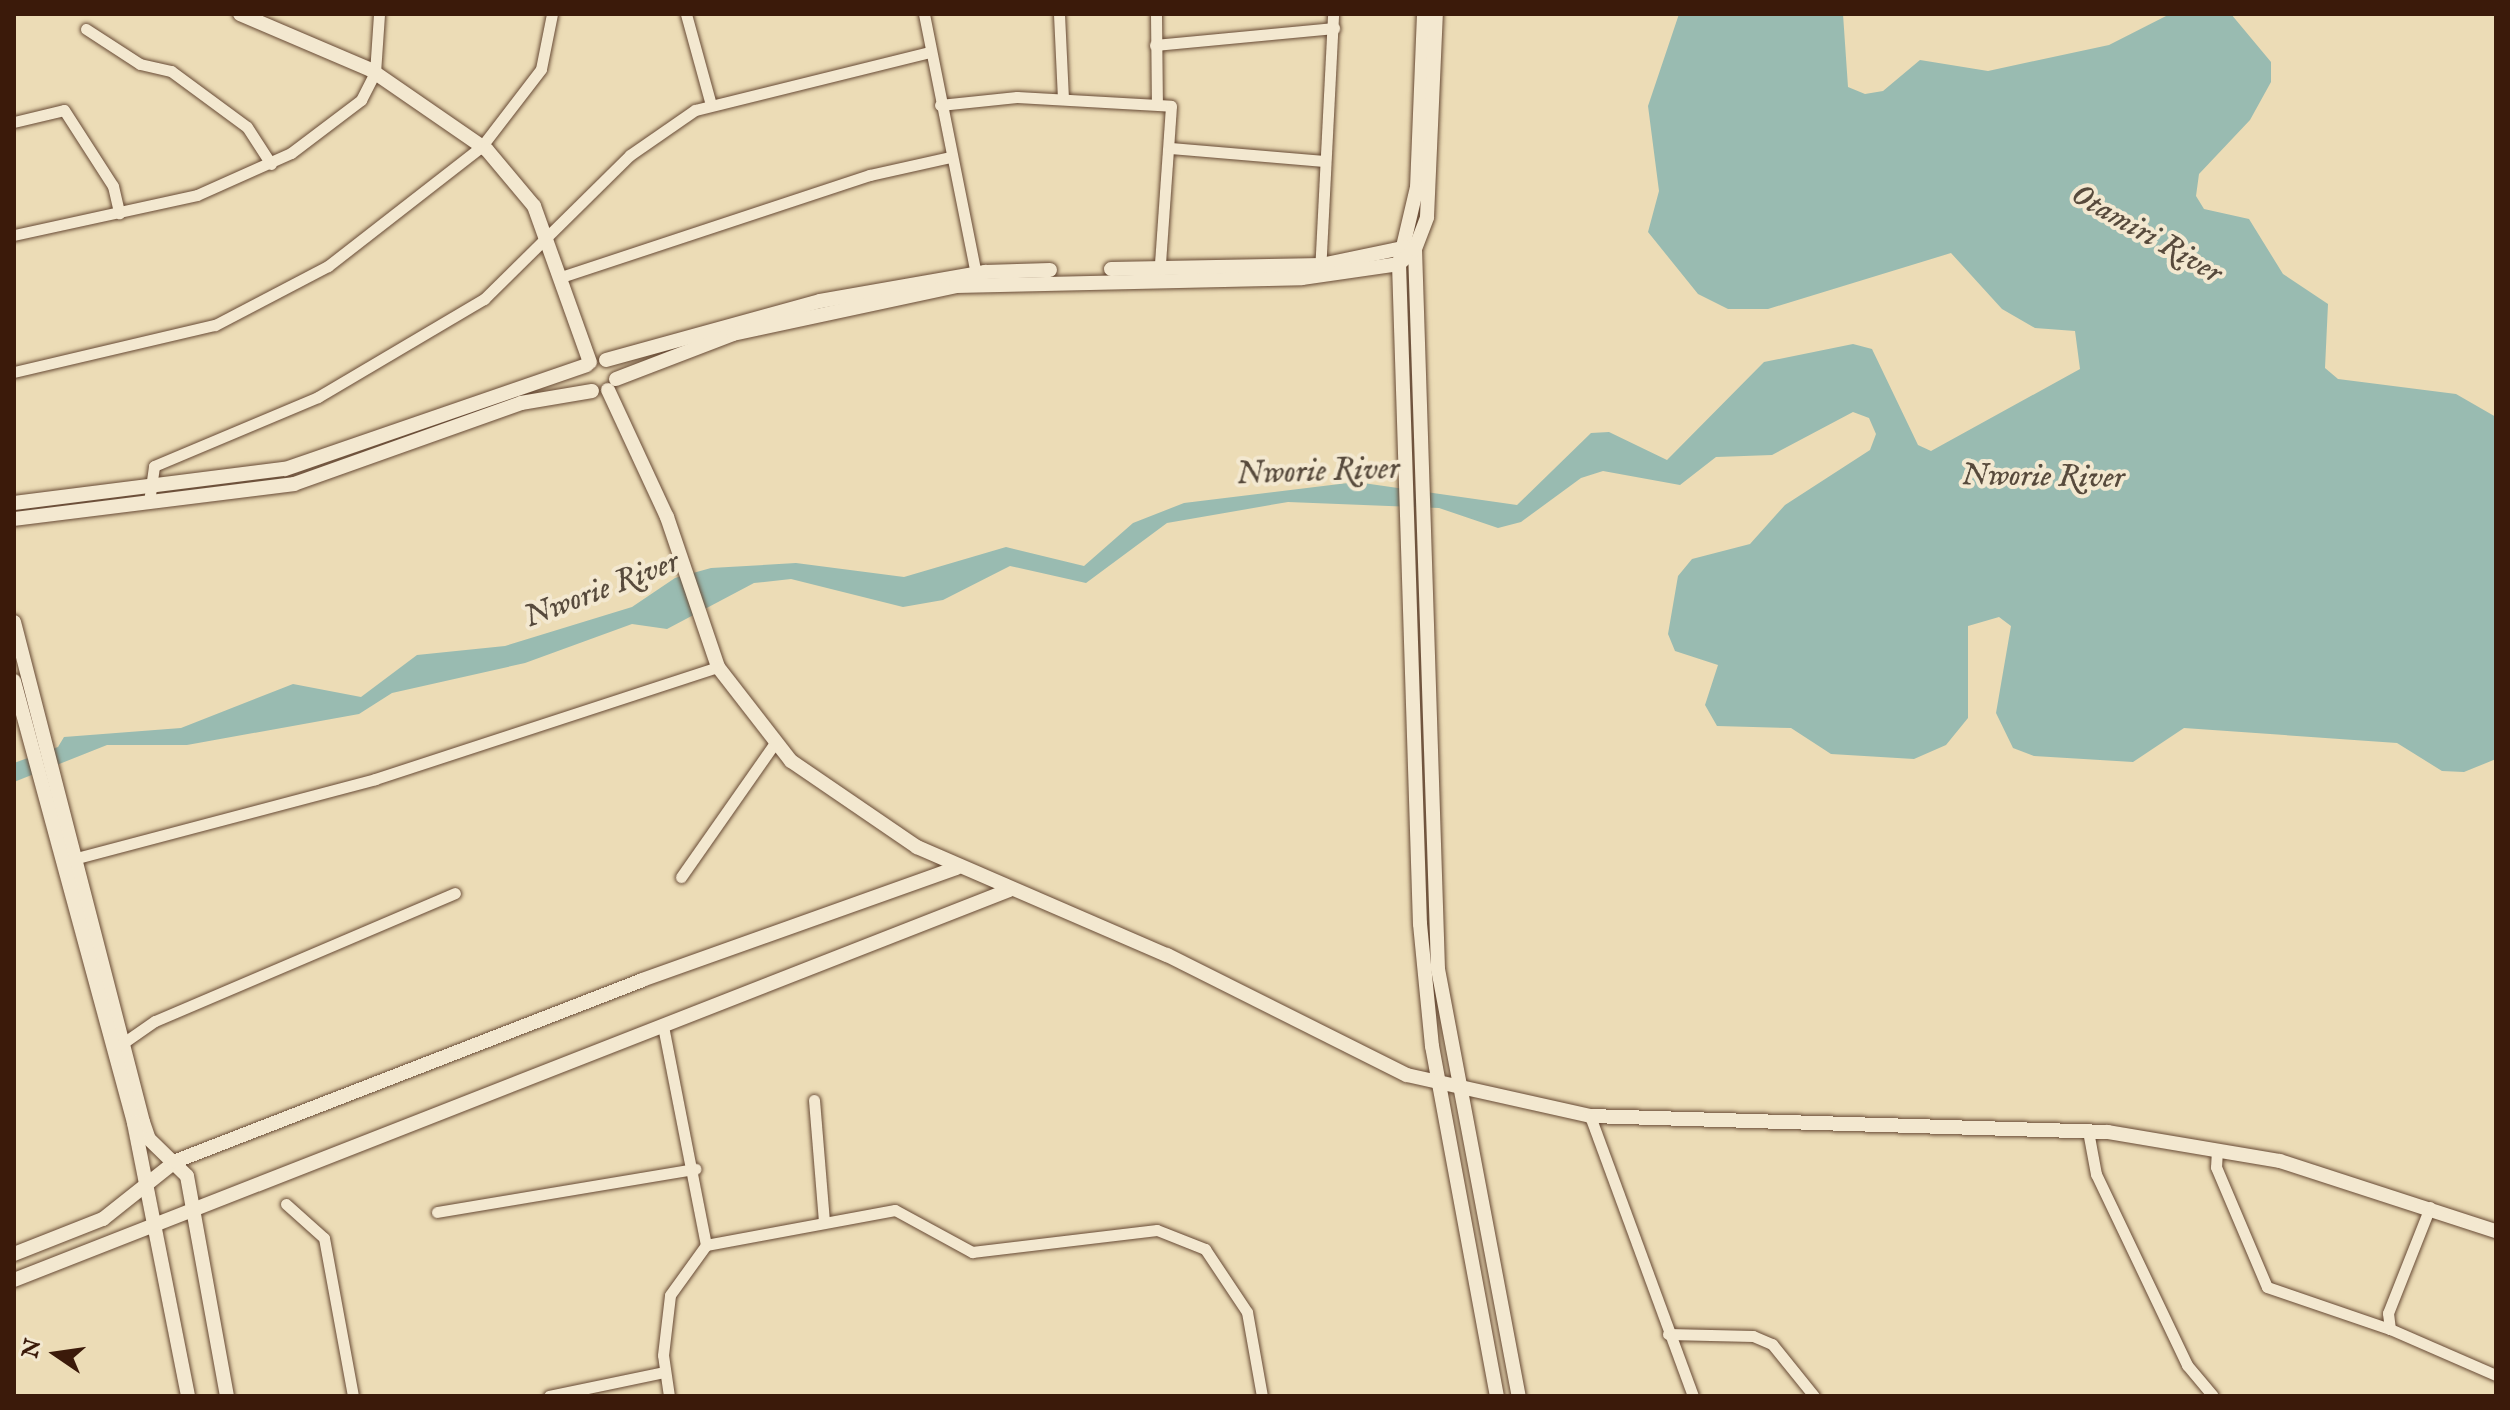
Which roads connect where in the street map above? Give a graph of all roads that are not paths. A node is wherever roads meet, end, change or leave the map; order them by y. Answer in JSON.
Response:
{"nodes":[{"id":1,"x":240,"y":14,"type":"edge"},
{"id":2,"x":379,"y":14,"type":"edge"},
{"id":3,"x":552,"y":14,"type":"edge"},
{"id":4,"x":686,"y":14,"type":"edge"},
{"id":5,"x":924,"y":14,"type":"edge"},
{"id":6,"x":1059,"y":14,"type":"edge"},
{"id":7,"x":1156,"y":14,"type":"edge"},
{"id":8,"x":1333,"y":14,"type":"edge"},
{"id":9,"x":1424,"y":14,"type":"edge"},
{"id":10,"x":1436,"y":14,"type":"edge"},
{"id":11,"x":1334,"y":28,"type":"junction"},
{"id":12,"x":86,"y":29,"type":"dead end"},
{"id":13,"x":1155,"y":45,"type":"junction"},
{"id":14,"x":930,"y":52,"type":"junction"},
{"id":15,"x":375,"y":73,"type":"junction"},
{"id":16,"x":1063,"y":98,"type":"junction"},
{"id":17,"x":1157,"y":103,"type":"junction"},
{"id":18,"x":711,"y":105,"type":"junction"},
{"id":19,"x":940,"y":105,"type":"junction"},
{"id":20,"x":14,"y":122,"type":"edge"},
{"id":21,"x":482,"y":146,"type":"junction"},
{"id":22,"x":1170,"y":148,"type":"junction"},
{"id":23,"x":950,"y":157,"type":"junction"},
{"id":24,"x":1324,"y":161,"type":"junction"},
{"id":25,"x":271,"y":164,"type":"junction"},
{"id":26,"x":119,"y":213,"type":"junction"},
{"id":27,"x":14,"y":235,"type":"edge"},
{"id":28,"x":549,"y":240,"type":"junction"},
{"id":29,"x":1408,"y":247,"type":"junction"},
{"id":30,"x":1399,"y":264,"type":"junction"},
{"id":31,"x":1320,"y":271,"type":"junction"},
{"id":32,"x":1159,"y":274,"type":"junction"},
{"id":33,"x":561,"y":277,"type":"junction"},
{"id":34,"x":977,"y":279,"type":"junction"},
{"id":35,"x":606,"y":360,"type":"junction"},
{"id":36,"x":588,"y":363,"type":"junction"},
{"id":37,"x":14,"y":372,"type":"edge"},
{"id":38,"x":612,"y":385,"type":"junction"},
{"id":39,"x":592,"y":391,"type":"junction"},
{"id":40,"x":1416,"y":456,"type":"junction"},
{"id":41,"x":147,"y":486,"type":"junction"},
{"id":42,"x":149,"y":502,"type":"junction"},
{"id":43,"x":14,"y":503,"type":"edge"},
{"id":44,"x":14,"y":519,"type":"edge"},
{"id":45,"x":1417,"y":534,"type":"junction"},
{"id":46,"x":14,"y":622,"type":"edge"},
{"id":47,"x":718,"y":667,"type":"junction"},
{"id":48,"x":14,"y":681,"type":"edge"},
{"id":49,"x":775,"y":743,"type":"junction"},
{"id":50,"x":41,"y":751,"type":"junction"},
{"id":51,"x":46,"y":775,"type":"junction"},
{"id":52,"x":77,"y":858,"type":"junction"},
{"id":53,"x":957,"y":868,"type":"junction"},
{"id":54,"x":681,"y":877,"type":"dead end"},
{"id":55,"x":1009,"y":890,"type":"junction"},
{"id":56,"x":455,"y":893,"type":"dead end"},
{"id":57,"x":663,"y":1026,"type":"junction"},
{"id":58,"x":126,"y":1041,"type":"junction"},
{"id":59,"x":1445,"y":1085,"type":"junction"},
{"id":60,"x":1465,"y":1090,"type":"junction"},
{"id":61,"x":814,"y":1100,"type":"dead end"},
{"id":62,"x":1590,"y":1116,"type":"junction"},
{"id":63,"x":2088,"y":1131,"type":"junction"},
{"id":64,"x":2217,"y":1149,"type":"junction"},
{"id":65,"x":176,"y":1161,"type":"junction"},
{"id":66,"x":695,"y":1169,"type":"junction"},
{"id":67,"x":147,"y":1181,"type":"junction"},
{"id":68,"x":286,"y":1204,"type":"dead end"},
{"id":69,"x":2430,"y":1207,"type":"junction"},
{"id":70,"x":194,"y":1210,"type":"junction"},
{"id":71,"x":437,"y":1212,"type":"dead end"},
{"id":72,"x":824,"y":1222,"type":"junction"},
{"id":73,"x":155,"y":1226,"type":"junction"},
{"id":74,"x":2496,"y":1231,"type":"edge"},
{"id":75,"x":706,"y":1245,"type":"junction"},
{"id":76,"x":14,"y":1254,"type":"edge"},
{"id":77,"x":14,"y":1280,"type":"edge"},
{"id":78,"x":2390,"y":1329,"type":"junction"},
{"id":79,"x":1668,"y":1334,"type":"junction"},
{"id":80,"x":664,"y":1372,"type":"junction"},
{"id":81,"x":2496,"y":1375,"type":"edge"},
{"id":82,"x":188,"y":1396,"type":"edge"},
{"id":83,"x":227,"y":1396,"type":"edge"},
{"id":84,"x":353,"y":1396,"type":"edge"},
{"id":85,"x":549,"y":1396,"type":"edge"},
{"id":86,"x":669,"y":1396,"type":"edge"},
{"id":87,"x":1262,"y":1396,"type":"edge"},
{"id":88,"x":1497,"y":1396,"type":"edge"},
{"id":89,"x":1519,"y":1396,"type":"edge"},
{"id":90,"x":1693,"y":1396,"type":"edge"},
{"id":91,"x":1814,"y":1396,"type":"edge"},
{"id":92,"x":2213,"y":1396,"type":"edge"}],
"edges":[{"from":1,"to":15,"type":"street"},
{"from":2,"to":15,"type":"street"},
{"from":3,"to":21,"type":"street"},
{"from":4,"to":18,"type":"street"},
{"from":5,"to":14,"type":"street"},
{"from":6,"to":16,"type":"street"},
{"from":7,"to":13,"type":"street"},
{"from":8,"to":11,"type":"street"},
{"from":9,"to":29,"type":"street"},
{"from":10,"to":29,"type":"street"},
{"from":11,"to":13,"type":"street"},
{"from":11,"to":24,"type":"street"},
{"from":12,"to":25,"type":"street"},
{"from":13,"to":17,"type":"street"},
{"from":14,"to":18,"type":"street"},
{"from":14,"to":19,"type":"street"},
{"from":15,"to":21,"type":"street"},
{"from":15,"to":25,"type":"street"},
{"from":16,"to":17,"type":"street"},
{"from":16,"to":19,"type":"street"},
{"from":17,"to":22,"type":"street"},
{"from":18,"to":28,"type":"street"},
{"from":19,"to":23,"type":"street"},
{"from":20,"to":26,"type":"street"},
{"from":21,"to":28,"type":"street"},
{"from":21,"to":37,"type":"street"},
{"from":22,"to":24,"type":"street"},
{"from":22,"to":32,"type":"street"},
{"from":23,"to":33,"type":"street"},
{"from":23,"to":34,"type":"street"},
{"from":24,"to":31,"type":"street"},
{"from":25,"to":26,"type":"street"},
{"from":26,"to":27,"type":"street"},
{"from":28,"to":33,"type":"street"},
{"from":28,"to":41,"type":"street"},
{"from":29,"to":30,"type":"street"},
{"from":29,"to":31,"type":"street"},
{"from":29,"to":40,"type":"street"},
{"from":30,"to":31,"type":"street"},
{"from":30,"to":40,"type":"street"},
{"from":31,"to":32,"type":"street"},
{"from":32,"to":34,"type":"street"},
{"from":33,"to":36,"type":"street"},
{"from":34,"to":35,"type":"street"},
{"from":34,"to":38,"type":"street"},
{"from":35,"to":36,"type":"street"},
{"from":35,"to":38,"type":"street"},
{"from":36,"to":39,"type":"street"},
{"from":36,"to":41,"type":"street"},
{"from":38,"to":39,"type":"street"},
{"from":38,"to":47,"type":"street"},
{"from":39,"to":42,"type":"street"},
{"from":40,"to":45,"type":"street"},
{"from":41,"to":42,"type":"street"},
{"from":41,"to":43,"type":"street"},
{"from":42,"to":44,"type":"street"},
{"from":45,"to":59,"type":"street"},
{"from":45,"to":60,"type":"street"},
{"from":46,"to":50,"type":"street"},
{"from":47,"to":49,"type":"street"},
{"from":47,"to":52,"type":"street"},
{"from":48,"to":50,"type":"street"},
{"from":49,"to":53,"type":"street"},
{"from":49,"to":54,"type":"street"},
{"from":50,"to":51,"type":"street"},
{"from":51,"to":52,"type":"street"},
{"from":51,"to":67,"type":"street"},
{"from":52,"to":58,"type":"street"},
{"from":53,"to":55,"type":"street"},
{"from":53,"to":65,"type":"street"},
{"from":55,"to":57,"type":"street"},
{"from":55,"to":59,"type":"street"},
{"from":56,"to":58,"type":"street"},
{"from":57,"to":66,"type":"street"},
{"from":57,"to":70,"type":"street"},
{"from":58,"to":65,"type":"street"},
{"from":59,"to":60,"type":"street"},
{"from":59,"to":88,"type":"street"},
{"from":60,"to":62,"type":"street"},
{"from":60,"to":89,"type":"street"},
{"from":61,"to":72,"type":"street"},
{"from":62,"to":63,"type":"street"},
{"from":62,"to":79,"type":"street"},
{"from":63,"to":64,"type":"street"},
{"from":63,"to":92,"type":"street"},
{"from":64,"to":69,"type":"street"},
{"from":64,"to":78,"type":"street"},
{"from":65,"to":67,"type":"street"},
{"from":65,"to":70,"type":"street"},
{"from":66,"to":71,"type":"street"},
{"from":66,"to":75,"type":"street"},
{"from":67,"to":73,"type":"street"},
{"from":67,"to":76,"type":"street"},
{"from":68,"to":84,"type":"street"},
{"from":69,"to":74,"type":"street"},
{"from":69,"to":78,"type":"street"},
{"from":70,"to":73,"type":"street"},
{"from":70,"to":83,"type":"street"},
{"from":72,"to":75,"type":"street"},
{"from":72,"to":87,"type":"street"},
{"from":73,"to":77,"type":"street"},
{"from":73,"to":82,"type":"street"},
{"from":75,"to":80,"type":"street"},
{"from":78,"to":81,"type":"street"},
{"from":79,"to":90,"type":"street"},
{"from":79,"to":91,"type":"street"},
{"from":80,"to":85,"type":"street"},
{"from":80,"to":86,"type":"street"}]}
